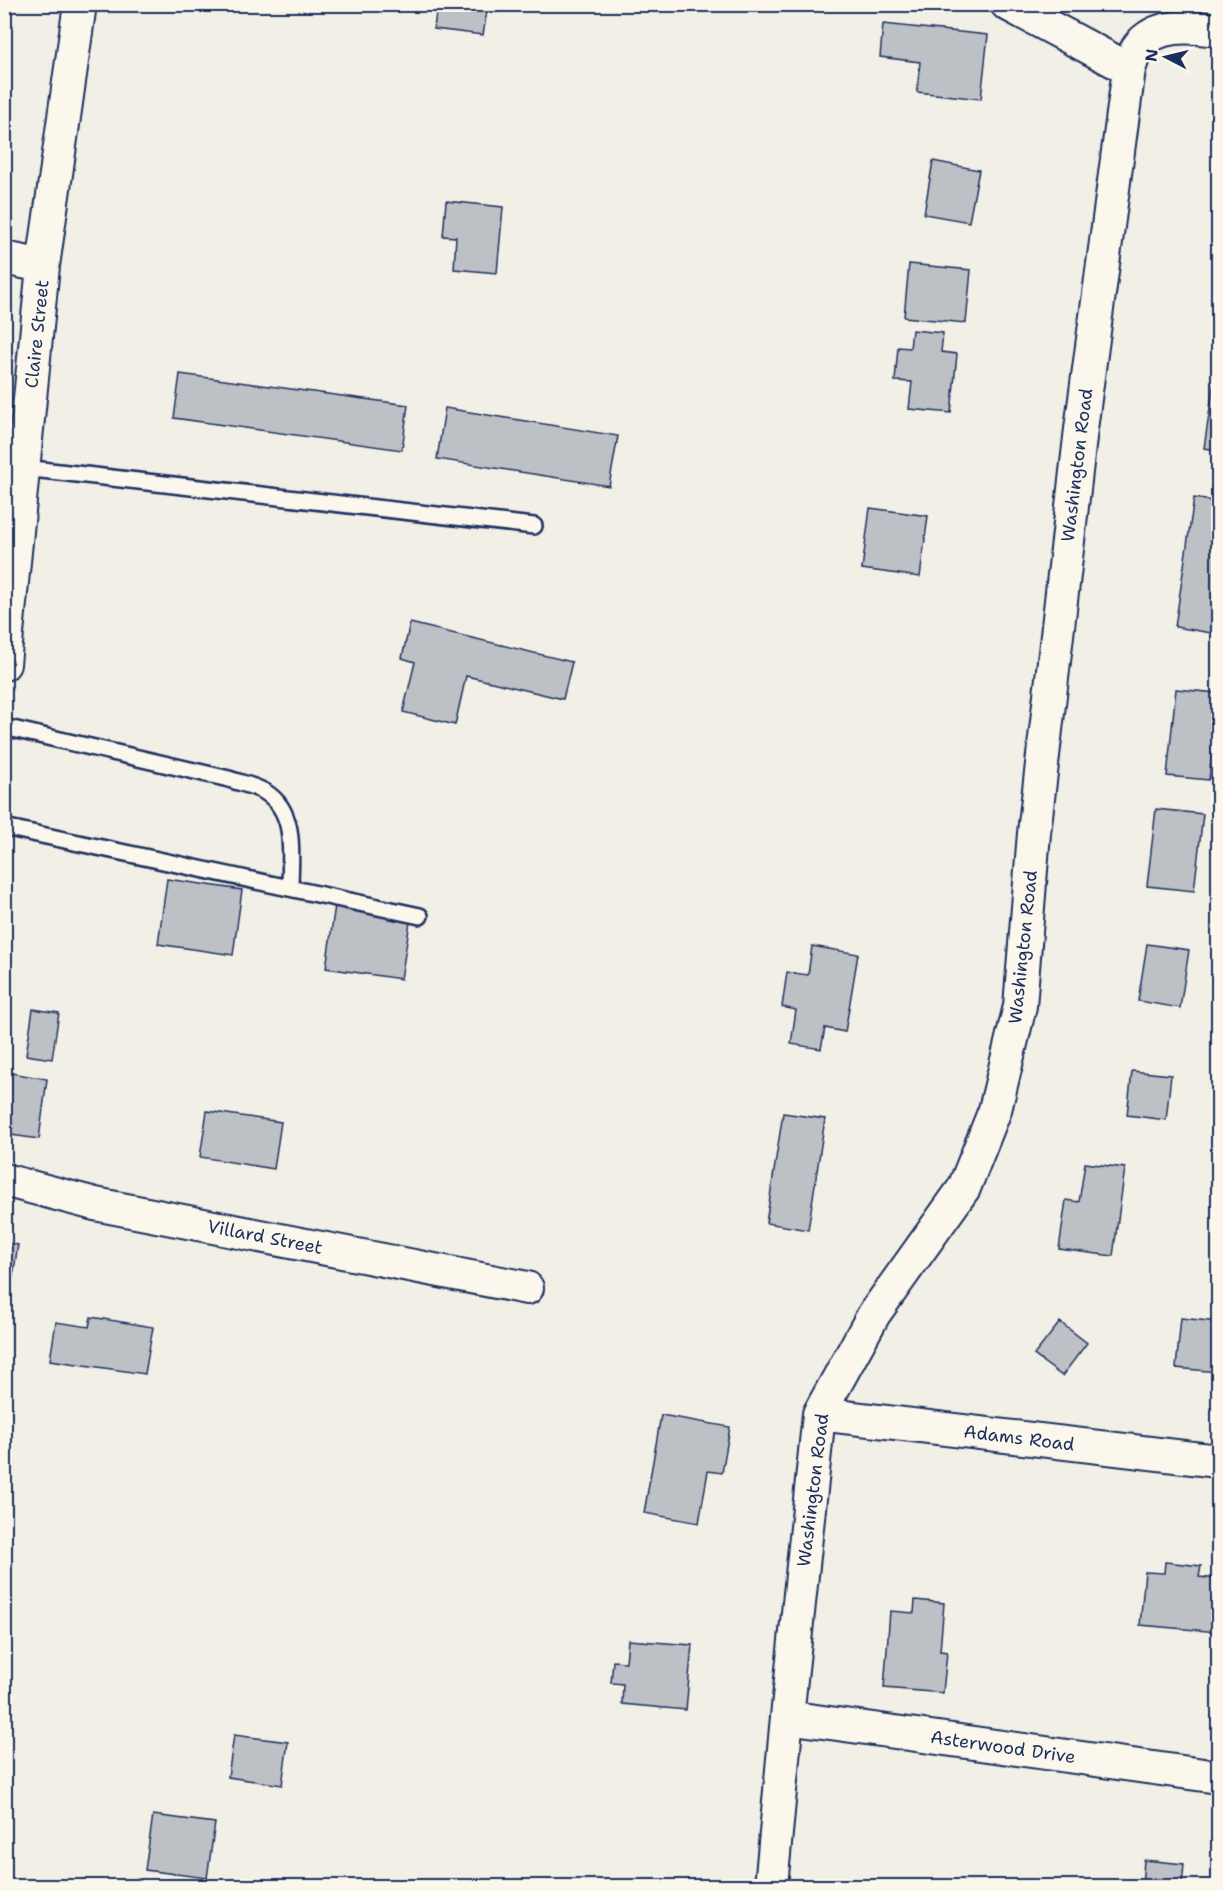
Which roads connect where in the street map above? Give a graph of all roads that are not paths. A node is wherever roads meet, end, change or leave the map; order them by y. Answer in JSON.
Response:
{"nodes":[{"id":1,"x":80,"y":4,"type":"edge"},
{"id":2,"x":1007,"y":4,"type":"edge"},
{"id":3,"x":1218,"y":30,"type":"edge"},
{"id":4,"x":1129,"y":69,"type":"junction"},
{"id":5,"x":4,"y":258,"type":"edge"},
{"id":6,"x":44,"y":266,"type":"junction"},
{"id":7,"x":24,"y":468,"type":"junction"},
{"id":8,"x":534,"y":526,"type":"dead end"},
{"id":9,"x":4,"y":664,"type":"edge"},
{"id":10,"x":4,"y":727,"type":"edge"},
{"id":11,"x":4,"y":827,"type":"edge"},
{"id":12,"x":290,"y":888,"type":"junction"},
{"id":13,"x":420,"y":916,"type":"dead end"},
{"id":14,"x":4,"y":1180,"type":"edge"},
{"id":15,"x":527,"y":1288,"type":"dead end"},
{"id":16,"x":819,"y":1414,"type":"junction"},
{"id":17,"x":1218,"y":1461,"type":"edge"},
{"id":18,"x":787,"y":1718,"type":"junction"},
{"id":19,"x":1218,"y":1778,"type":"edge"},
{"id":20,"x":771,"y":1887,"type":"edge"}],
"edges":[{"from":1,"to":6,"type":"street","name":"Claire Street"},
{"from":2,"to":4,"type":"street"},
{"from":3,"to":4,"type":"street","name":"Washington Road"},
{"from":4,"to":16,"type":"street","name":"Washington Road"},
{"from":5,"to":6,"type":"street"},
{"from":6,"to":7,"type":"street","name":"Claire Street"},
{"from":7,"to":8,"type":"lane"},
{"from":7,"to":9,"type":"street","name":"Claire Street"},
{"from":10,"to":12,"type":"lane"},
{"from":11,"to":12,"type":"lane"},
{"from":12,"to":13,"type":"lane"},
{"from":14,"to":15,"type":"street","name":"Villard Street"},
{"from":16,"to":17,"type":"street","name":"Adams Road"},
{"from":16,"to":18,"type":"street","name":"Washington Road"},
{"from":18,"to":19,"type":"street","name":"Asterwood Drive"},
{"from":18,"to":20,"type":"street","name":"Washington Road"}]}
